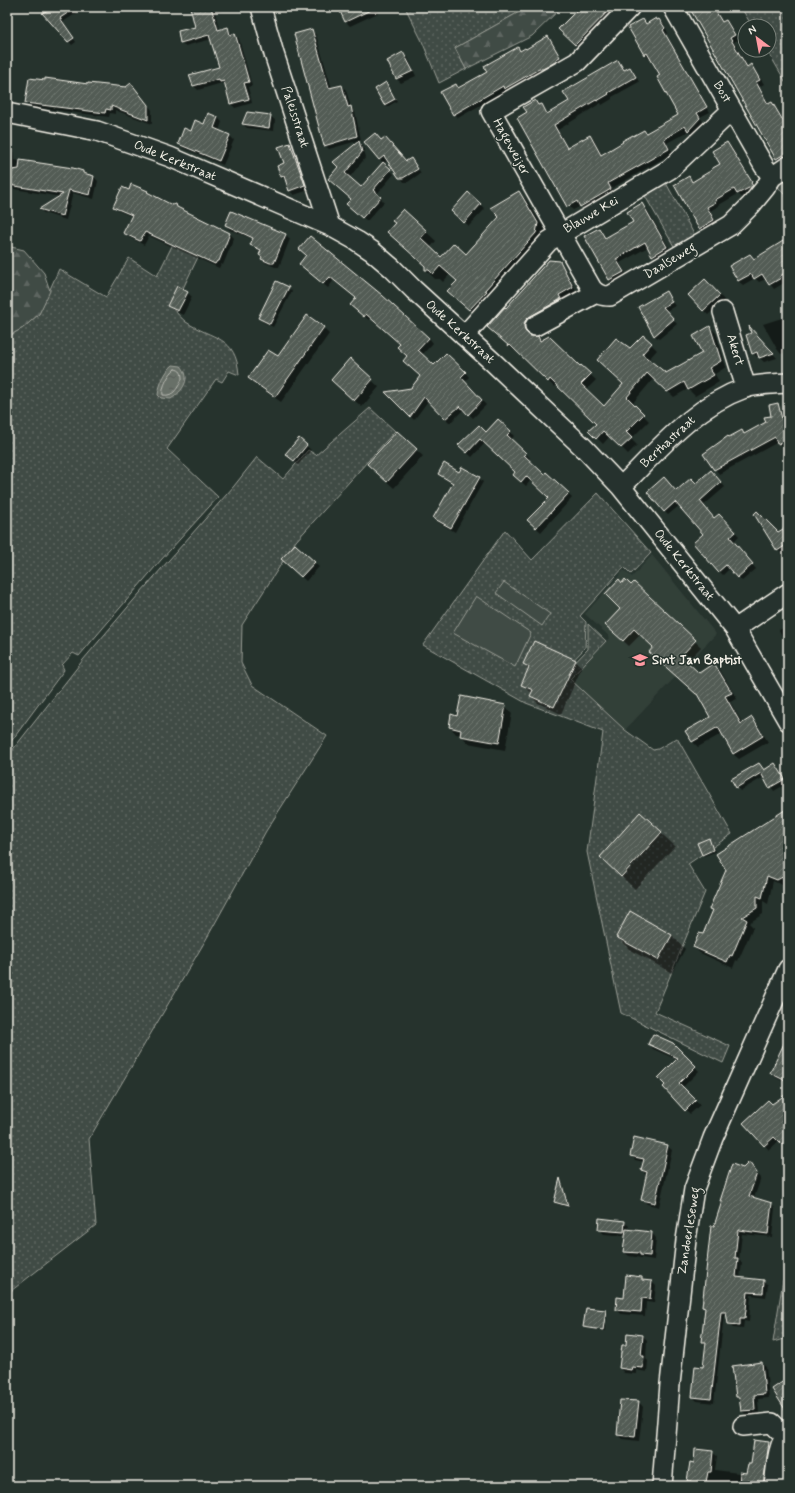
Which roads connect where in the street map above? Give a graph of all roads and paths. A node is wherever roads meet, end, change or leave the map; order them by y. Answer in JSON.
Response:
{"nodes":[{"id":1,"x":261,"y":7,"type":"edge"},
{"id":2,"x":630,"y":7,"type":"edge"},
{"id":3,"x":673,"y":7,"type":"edge"},
{"id":4,"x":732,"y":110,"type":"junction"},
{"id":5,"x":7,"y":113,"type":"edge"},
{"id":6,"x":788,"y":166,"type":"edge"},
{"id":7,"x":772,"y":177,"type":"junction"},
{"id":8,"x":330,"y":226,"type":"junction"},
{"id":9,"x":560,"y":234,"type":"junction"},
{"id":10,"x":596,"y":293,"type":"junction"},
{"id":11,"x":723,"y":312,"type":"dead end"},
{"id":12,"x":535,"y":326,"type":"dead end"},
{"id":13,"x":464,"y":336,"type":"junction"},
{"id":14,"x":788,"y":383,"type":"edge"},
{"id":15,"x":746,"y":388,"type":"junction"},
{"id":16,"x":621,"y":487,"type":"junction"},
{"id":17,"x":788,"y":593,"type":"edge"},
{"id":18,"x":735,"y":629,"type":"junction"},
{"id":19,"x":788,"y":721,"type":"edge"},
{"id":20,"x":787,"y":975,"type":"edge"},
{"id":21,"x":743,"y":1426,"type":"dead end"},
{"id":22,"x":787,"y":1435,"type":"edge"},
{"id":23,"x":662,"y":1486,"type":"edge"},
{"id":24,"x":774,"y":1486,"type":"edge"}],
"edges":[{"from":1,"to":8,"type":"street","name":"Paleisstraat"},
{"from":2,"to":9,"type":"street","name":"Hageweijer"},
{"from":3,"to":4,"type":"street","name":"Bost"},
{"from":4,"to":7,"type":"street","name":"Bost"},
{"from":4,"to":9,"type":"street","name":"Blauwe Kei"},
{"from":5,"to":8,"type":"street","name":"Oude Kerkstraat"},
{"from":6,"to":7,"type":"street","name":"Daalseweg"},
{"from":7,"to":10,"type":"street","name":"Daalseweg"},
{"from":8,"to":13,"type":"street","name":"Oude Kerkstraat"},
{"from":9,"to":10,"type":"street","name":"Hageweijer"},
{"from":9,"to":13,"type":"street","name":"Blauwe Kei"},
{"from":10,"to":12,"type":"street","name":"Daalseweg"},
{"from":11,"to":15,"type":"street","name":"Akert"},
{"from":13,"to":16,"type":"street","name":"Oude Kerkstraat"},
{"from":14,"to":15,"type":"street","name":"Berthastraat"},
{"from":15,"to":16,"type":"street","name":"Berthastraat"},
{"from":16,"to":18,"type":"street","name":"Oude Kerkstraat"},
{"from":17,"to":18,"type":"street"},
{"from":18,"to":19,"type":"street","name":"Oude Kerkstraat"},
{"from":20,"to":23,"type":"street","name":"Zandoerleseweg"},
{"from":21,"to":22,"type":"street"},
{"from":22,"to":24,"type":"street"}]}
